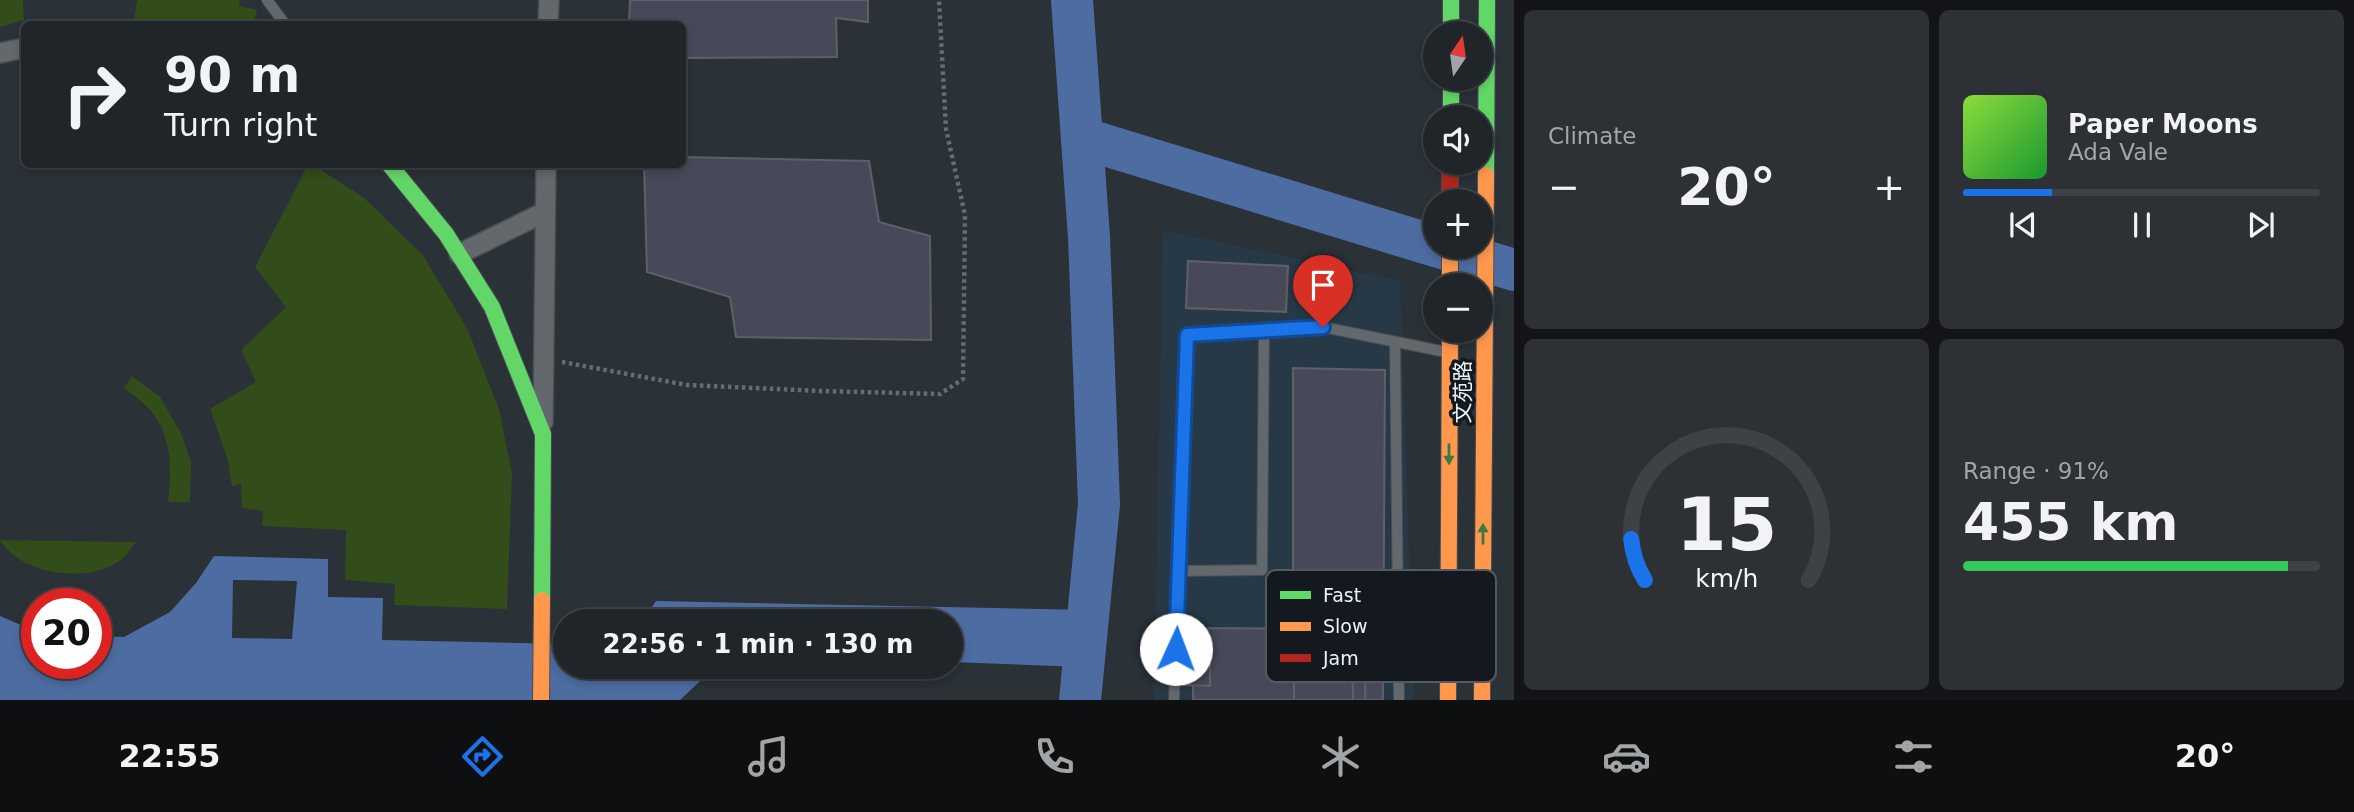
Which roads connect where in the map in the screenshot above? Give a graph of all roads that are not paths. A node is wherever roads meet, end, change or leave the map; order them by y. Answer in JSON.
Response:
{"nodes":[{"id":1,"x":267,"y":0,"type":"edge"},
{"id":2,"x":548,"y":0,"type":"edge"},
{"id":3,"x":1451,"y":0,"type":"edge"},
{"id":4,"x":1487,"y":0,"type":"edge"},
{"id":5,"x":283,"y":21,"type":"edge"},
{"id":6,"x":548,"y":21,"type":"edge"},
{"id":7,"x":1451,"y":21,"type":"edge"},
{"id":8,"x":21,"y":49,"type":"edge"},
{"id":9,"x":0,"y":53,"type":"edge"},
{"id":10,"x":393,"y":168,"type":"edge"},
{"id":11,"x":546,"y":168,"type":"edge"},
{"id":12,"x":545,"y":212,"type":"junction"},
{"id":13,"x":458,"y":254,"type":"junction"},
{"id":14,"x":1264,"y":331,"type":"junction"},
{"id":15,"x":1423,"y":341,"type":"edge"},
{"id":16,"x":1395,"y":342,"type":"junction"},
{"id":17,"x":1450,"y":343,"type":"edge"},
{"id":18,"x":543,"y":434,"type":"junction"},
{"id":19,"x":1398,"y":570,"type":"edge"},
{"id":20,"x":1449,"y":570,"type":"edge"},
{"id":21,"x":1483,"y":570,"type":"edge"},
{"id":22,"x":1179,"y":571,"type":"junction"},
{"id":23,"x":1399,"y":682,"type":"edge"},
{"id":24,"x":1448,"y":682,"type":"edge"},
{"id":25,"x":1482,"y":682,"type":"edge"},
{"id":26,"x":541,"y":700,"type":"edge"},
{"id":27,"x":1174,"y":700,"type":"edge"},
{"id":28,"x":1399,"y":700,"type":"edge"},
{"id":29,"x":1448,"y":700,"type":"edge"},
{"id":30,"x":1482,"y":700,"type":"edge"}],
"edges":[{"from":1,"to":5,"type":"lane"},
{"from":2,"to":6,"type":"street"},
{"from":3,"to":7,"type":"main road"},
{"from":21,"to":4,"type":"main road","name":"文苑路","one_way":true},
{"from":8,"to":9,"type":"street"},
{"from":10,"to":13,"type":"main road"},
{"from":11,"to":12,"type":"street"},
{"from":12,"to":13,"type":"street"},
{"from":12,"to":18,"type":"street"},
{"from":13,"to":18,"type":"main road"},
{"from":14,"to":16,"type":"lane"},
{"from":14,"to":22,"type":"lane"},
{"from":14,"to":22,"type":"lane"},
{"from":15,"to":16,"type":"lane"},
{"from":16,"to":19,"type":"lane"},
{"from":17,"to":20,"type":"main road","name":"文苑路","one_way":true},
{"from":18,"to":26,"type":"main road"},
{"from":22,"to":27,"type":"lane"},
{"from":23,"to":28,"type":"lane"},
{"from":24,"to":29,"type":"main road","name":"文苑路","one_way":true},
{"from":30,"to":25,"type":"main road","name":"文苑路","one_way":true}]}
